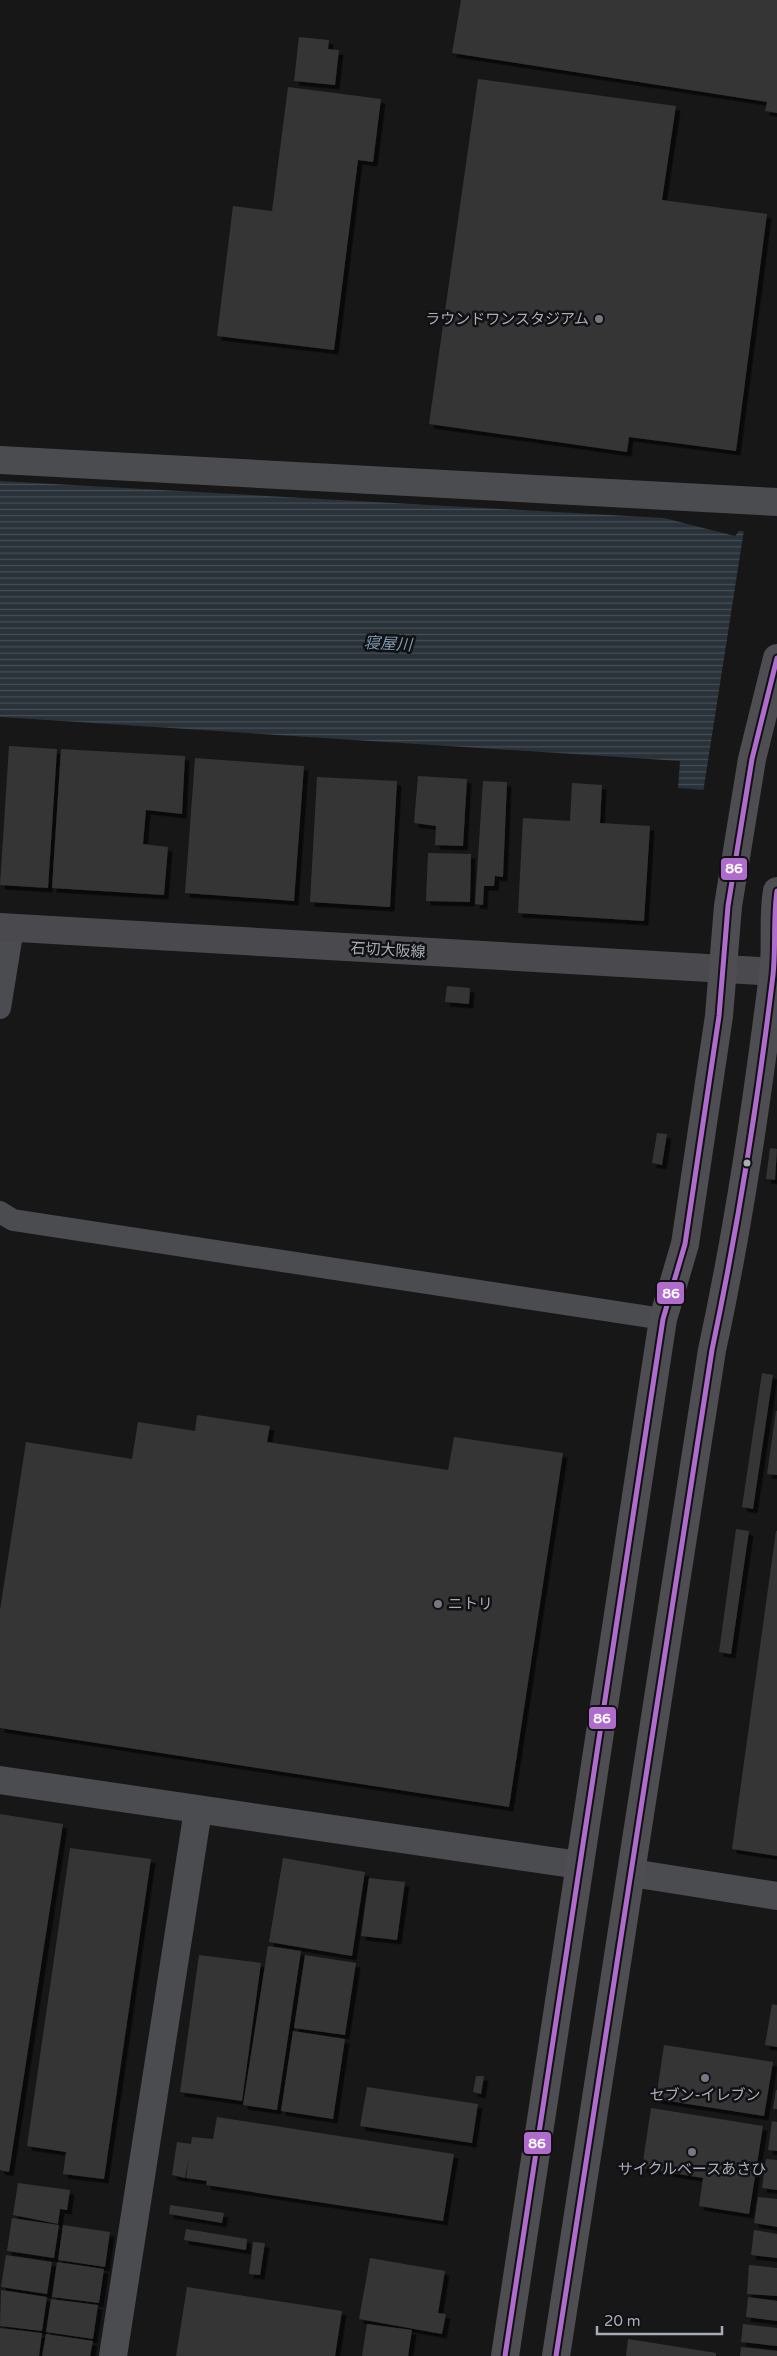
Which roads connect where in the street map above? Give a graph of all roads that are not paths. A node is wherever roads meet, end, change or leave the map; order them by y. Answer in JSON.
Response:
{"nodes":[{"id":1,"x":0,"y":460,"type":"edge"},
{"id":2,"x":777,"y":502,"type":"edge"},
{"id":3,"x":777,"y":658,"type":"edge"},
{"id":4,"x":777,"y":891,"type":"edge"},
{"id":5,"x":7,"y":927,"type":"edge"},
{"id":6,"x":722,"y":969,"type":"junction"},
{"id":7,"x":775,"y":971,"type":"edge"},
{"id":8,"x":0,"y":1008,"type":"edge"},
{"id":9,"x":0,"y":1212,"type":"edge"},
{"id":10,"x":664,"y":1320,"type":"junction"},
{"id":11,"x":0,"y":1780,"type":"edge"},
{"id":12,"x":198,"y":1810,"type":"junction"},
{"id":13,"x":578,"y":1865,"type":"junction"},
{"id":14,"x":632,"y":1873,"type":"junction"},
{"id":15,"x":777,"y":1896,"type":"edge"},
{"id":16,"x":113,"y":2356,"type":"edge"},
{"id":17,"x":505,"y":2356,"type":"edge"},
{"id":18,"x":556,"y":2356,"type":"edge"}],
"edges":[{"from":1,"to":2,"type":"street"},
{"from":3,"to":6,"type":"highway"},
{"from":4,"to":7,"type":"highway"},
{"from":5,"to":6,"type":"main road","name":"石切大阪線"},
{"from":5,"to":8,"type":"lane"},
{"from":6,"to":7,"type":"main road","name":"石切大阪線"},
{"from":6,"to":10,"type":"highway"},
{"from":7,"to":14,"type":"highway"},
{"from":9,"to":10,"type":"lane"},
{"from":10,"to":13,"type":"highway"},
{"from":11,"to":12,"type":"street"},
{"from":12,"to":13,"type":"street"},
{"from":12,"to":16,"type":"street"},
{"from":13,"to":17,"type":"highway"},
{"from":14,"to":15,"type":"street"},
{"from":14,"to":18,"type":"highway"}]}
